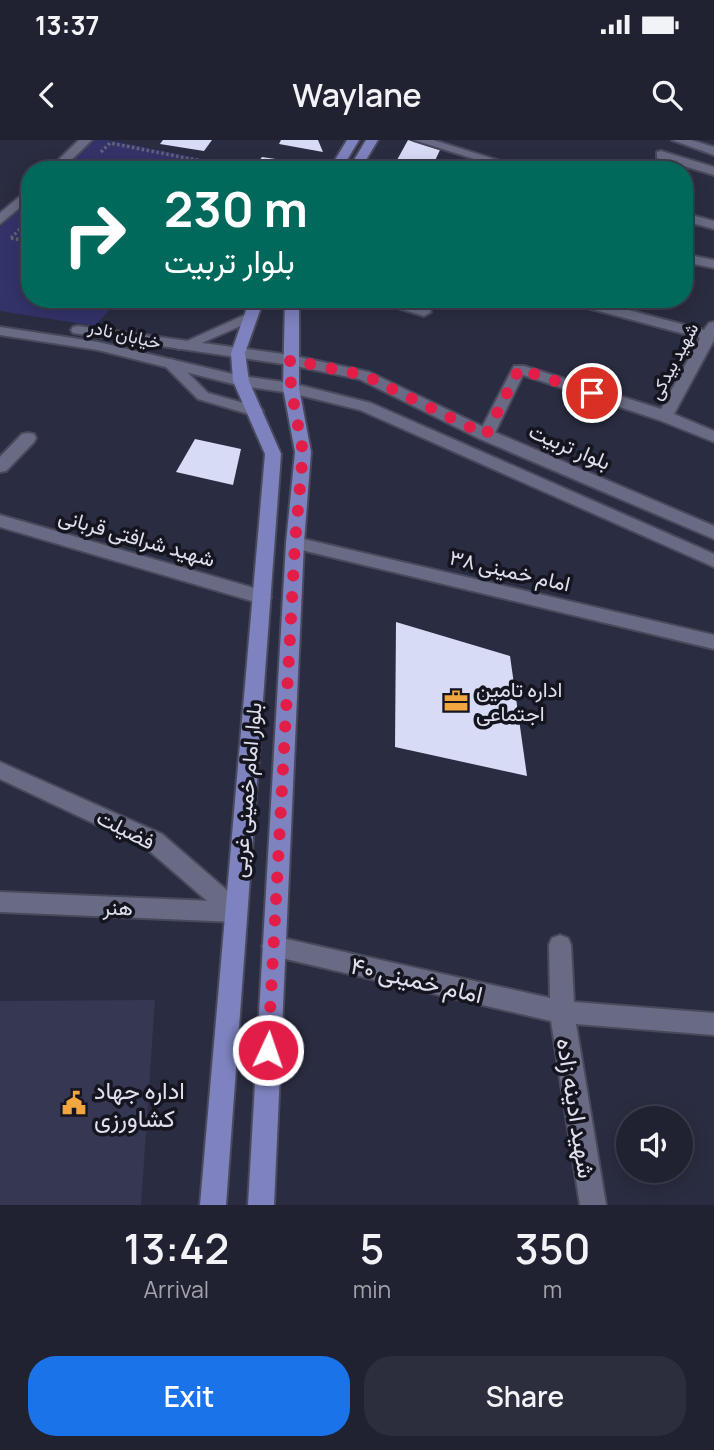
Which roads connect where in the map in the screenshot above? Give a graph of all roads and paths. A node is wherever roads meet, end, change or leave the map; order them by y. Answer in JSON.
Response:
{"nodes":[{"id":1,"x":86,"y":140,"type":"edge"},
{"id":2,"x":353,"y":140,"type":"edge"},
{"id":3,"x":372,"y":140,"type":"edge"},
{"id":4,"x":420,"y":140,"type":"edge"},
{"id":5,"x":678,"y":140,"type":"edge"},
{"id":6,"x":714,"y":150,"type":"edge"},
{"id":7,"x":101,"y":152,"type":"dead end"},
{"id":8,"x":661,"y":156,"type":"dead end"},
{"id":9,"x":64,"y":161,"type":"edge"},
{"id":10,"x":202,"y":161,"type":"edge"},
{"id":11,"x":340,"y":161,"type":"edge"},
{"id":12,"x":359,"y":161,"type":"edge"},
{"id":13,"x":492,"y":161,"type":"edge"},
{"id":14,"x":679,"y":161,"type":"edge"},
{"id":15,"x":693,"y":165,"type":"edge"},
{"id":16,"x":714,"y":171,"type":"edge"},
{"id":17,"x":21,"y":199,"type":"edge"},
{"id":18,"x":3,"y":213,"type":"edge"},
{"id":19,"x":693,"y":219,"type":"edge"},
{"id":20,"x":714,"y":225,"type":"edge"},
{"id":21,"x":21,"y":228,"type":"edge"},
{"id":22,"x":21,"y":240,"type":"edge"},
{"id":23,"x":693,"y":260,"type":"edge"},
{"id":24,"x":714,"y":264,"type":"edge"},
{"id":25,"x":253,"y":308,"type":"edge"},
{"id":26,"x":292,"y":308,"type":"edge"},
{"id":27,"x":409,"y":308,"type":"edge"},
{"id":28,"x":610,"y":308,"type":"edge"},
{"id":29,"x":424,"y":312,"type":"dead end"},
{"id":30,"x":249,"y":317,"type":"junction"},
{"id":31,"x":0,"y":320,"type":"edge"},
{"id":32,"x":0,"y":331,"type":"edge"},
{"id":33,"x":712,"y":331,"type":"edge"},
{"id":34,"x":183,"y":346,"type":"junction"},
{"id":35,"x":238,"y":353,"type":"junction"},
{"id":36,"x":290,"y":360,"type":"junction"},
{"id":37,"x":171,"y":364,"type":"junction"},
{"id":38,"x":241,"y":381,"type":"junction"},
{"id":39,"x":291,"y":388,"type":"junction"},
{"id":40,"x":255,"y":411,"type":"junction"},
{"id":41,"x":665,"y":416,"type":"junction"},
{"id":42,"x":486,"y":435,"type":"junction"},
{"id":43,"x":714,"y":437,"type":"edge"},
{"id":44,"x":27,"y":438,"type":"dead end"},
{"id":45,"x":0,"y":467,"type":"edge"},
{"id":46,"x":0,"y":521,"type":"edge"},
{"id":47,"x":714,"y":533,"type":"edge"},
{"id":48,"x":295,"y":543,"type":"junction"},
{"id":49,"x":714,"y":561,"type":"edge"},
{"id":50,"x":262,"y":597,"type":"junction"},
{"id":51,"x":714,"y":642,"type":"edge"},
{"id":52,"x":0,"y":770,"type":"edge"},
{"id":53,"x":0,"y":902,"type":"edge"},
{"id":54,"x":236,"y":912,"type":"junction"},
{"id":55,"x":560,"y":944,"type":"dead end"},
{"id":56,"x":273,"y":946,"type":"junction"},
{"id":57,"x":562,"y":1012,"type":"junction"},
{"id":58,"x":714,"y":1024,"type":"edge"},
{"id":59,"x":213,"y":1205,"type":"edge"},
{"id":60,"x":261,"y":1205,"type":"edge"},
{"id":61,"x":593,"y":1205,"type":"edge"}],
"edges":[{"from":1,"to":9,"type":"street"},
{"from":2,"to":11,"type":"main road"},
{"from":3,"to":12,"type":"main road"},
{"from":4,"to":13,"type":"street"},
{"from":5,"to":6,"type":"street"},
{"from":7,"to":10,"type":"path"},
{"from":8,"to":14,"type":"street"},
{"from":15,"to":16,"type":"street"},
{"from":17,"to":18,"type":"street"},
{"from":19,"to":20,"type":"street"},
{"from":21,"to":22,"type":"path"},
{"from":23,"to":24,"type":"street"},
{"from":25,"to":30,"type":"main road"},
{"from":26,"to":36,"type":"main road"},
{"from":27,"to":29,"type":"street"},
{"from":28,"to":33,"type":"street"},
{"from":30,"to":34,"type":"street"},
{"from":30,"to":35,"type":"main road"},
{"from":31,"to":34,"type":"street","name":"خیابان نادر"},
{"from":32,"to":37,"type":"street","name":"خیابان نادر"},
{"from":33,"to":41,"type":"street","name":"شهید بیدکی"},
{"from":34,"to":35,"type":"street","name":"خیابان نادر"},
{"from":35,"to":36,"type":"street","name":"خیابان نادر"},
{"from":35,"to":38,"type":"main road","name":"بلوار امام خمینی غربی"},
{"from":36,"to":39,"type":"main road","name":"بلوار امام خمینی غربی"},
{"from":36,"to":42,"type":"street","name":"بلوار تربیت"},
{"from":37,"to":38,"type":"street","name":"خیابان نادر"},
{"from":37,"to":40,"type":"street"},
{"from":38,"to":39,"type":"street","name":"خیابان نادر"},
{"from":38,"to":40,"type":"main road","name":"بلوار امام خمینی غربی"},
{"from":39,"to":48,"type":"main road","name":"بلوار امام خمینی غربی"},
{"from":39,"to":49,"type":"street"},
{"from":40,"to":50,"type":"main road","name":"بلوار امام خمینی غربی"},
{"from":41,"to":42,"type":"street","name":"شهید بیدکی"},
{"from":41,"to":43,"type":"street","name":"شهید بیدکی"},
{"from":42,"to":47,"type":"street","name":"بلوار تربیت"},
{"from":44,"to":45,"type":"street"},
{"from":46,"to":50,"type":"street","name":"شهید شرافتی قربانی"},
{"from":48,"to":51,"type":"street","name":"۳۸ امام خمینی"},
{"from":48,"to":56,"type":"main road","name":"بلوار امام خمینی غربی"},
{"from":50,"to":54,"type":"main road","name":"بلوار امام خمینی غربی"},
{"from":52,"to":54,"type":"street","name":"فضیلت"},
{"from":53,"to":54,"type":"street","name":"هنر"},
{"from":54,"to":59,"type":"main road","name":"بلوار امام خمینی غربی"},
{"from":55,"to":57,"type":"street","name":"شهید ادینه زاده"},
{"from":56,"to":57,"type":"street","name":"امام خمینی ۴۰"},
{"from":56,"to":60,"type":"main road","name":"بلوار امام خمینی غربی"},
{"from":57,"to":58,"type":"street","name":"امام خمینی ۴۰"},
{"from":57,"to":61,"type":"street","name":"شهید ادینه زاده"}]}
